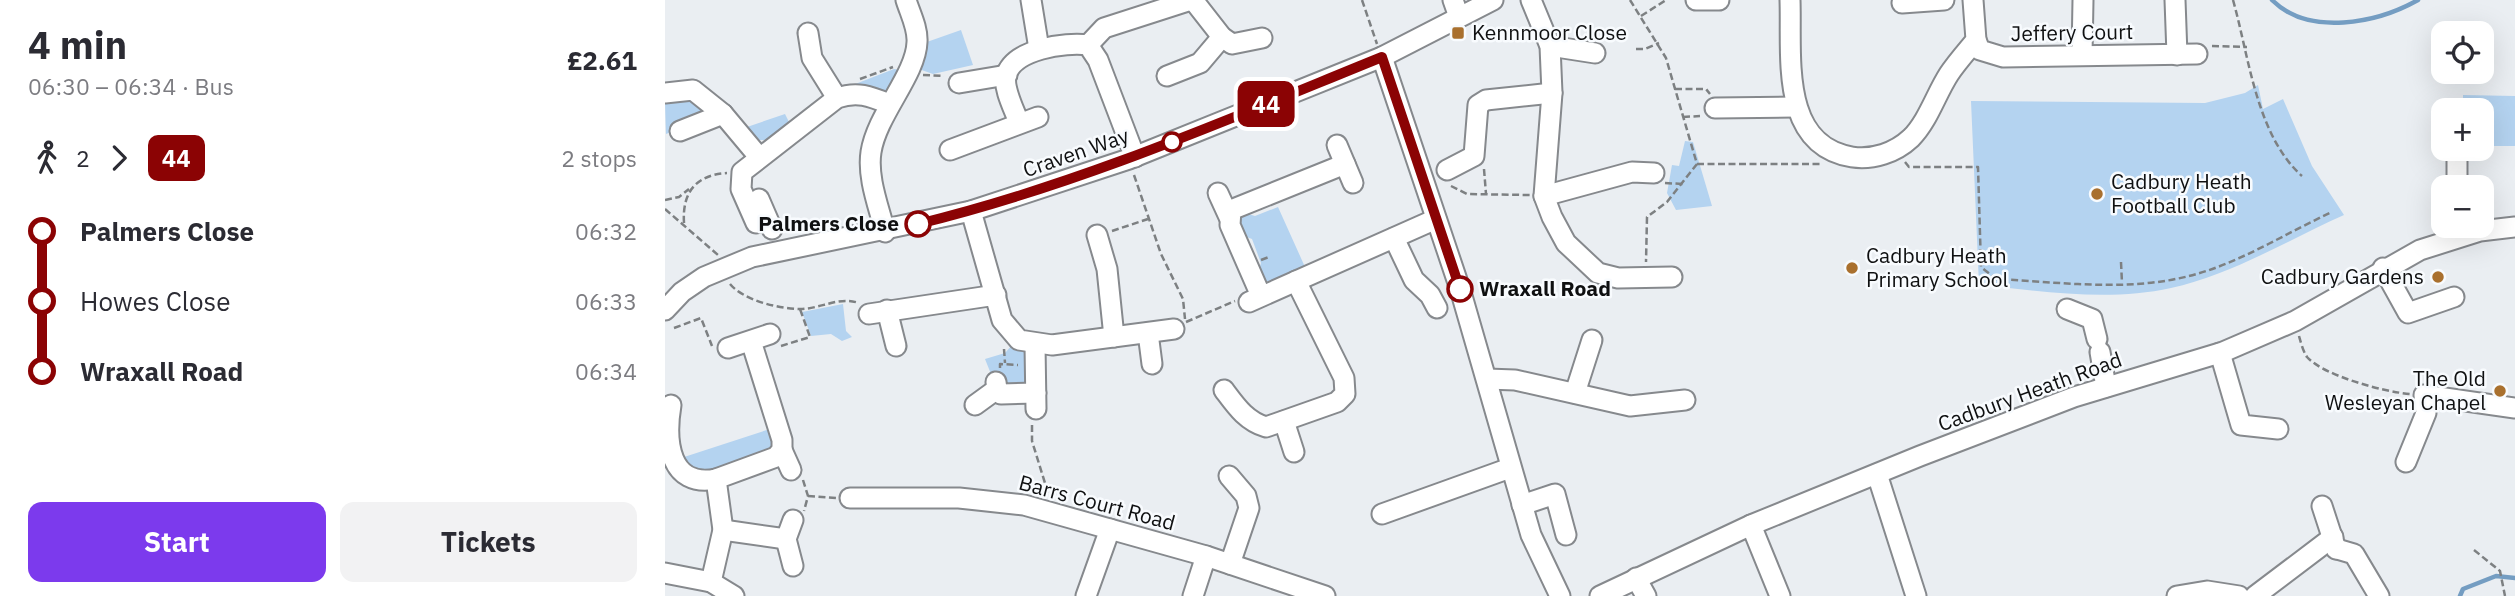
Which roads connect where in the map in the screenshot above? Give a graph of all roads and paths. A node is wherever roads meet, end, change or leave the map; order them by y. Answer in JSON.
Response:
{"nodes":[{"id":1,"x":906,"y":0,"type":"edge"},
{"id":2,"x":1031,"y":0,"type":"edge"},
{"id":3,"x":1192,"y":0,"type":"edge"},
{"id":4,"x":1362,"y":0,"type":"edge"},
{"id":5,"x":1493,"y":0,"type":"edge"},
{"id":6,"x":1531,"y":0,"type":"edge"},
{"id":7,"x":1630,"y":0,"type":"edge"},
{"id":8,"x":1666,"y":0,"type":"edge"},
{"id":9,"x":1696,"y":0,"type":"edge"},
{"id":10,"x":1719,"y":0,"type":"edge"},
{"id":11,"x":1790,"y":0,"type":"edge"},
{"id":12,"x":1944,"y":0,"type":"edge"},
{"id":13,"x":1973,"y":0,"type":"edge"},
{"id":14,"x":2083,"y":0,"type":"edge"},
{"id":15,"x":2175,"y":0,"type":"edge"},
{"id":16,"x":2233,"y":0,"type":"edge"},
{"id":17,"x":1902,"y":3,"type":"dead end"},
{"id":18,"x":1154,"y":6,"type":"edge"},
{"id":19,"x":1456,"y":8,"type":"edge"},
{"id":20,"x":1641,"y":16,"type":"junction"},
{"id":21,"x":808,"y":33,"type":"dead end"},
{"id":22,"x":1262,"y":38,"type":"dead end"},
{"id":23,"x":1976,"y":40,"type":"junction"},
{"id":24,"x":1222,"y":43,"type":"junction"},
{"id":25,"x":1659,"y":43,"type":"junction"},
{"id":26,"x":1088,"y":45,"type":"junction"},
{"id":27,"x":1550,"y":46,"type":"junction"},
{"id":28,"x":2247,"y":47,"type":"junction"},
{"id":29,"x":1039,"y":49,"type":"junction"},
{"id":30,"x":1636,"y":49,"type":"dead end"},
{"id":31,"x":1595,"y":53,"type":"dead end"},
{"id":32,"x":2082,"y":55,"type":"junction"},
{"id":33,"x":2187,"y":55,"type":"junction"},
{"id":34,"x":1382,"y":57,"type":"junction"},
{"id":35,"x":1006,"y":75,"type":"junction"},
{"id":36,"x":1167,"y":76,"type":"dead end"},
{"id":37,"x":960,"y":83,"type":"dead end"},
{"id":38,"x":666,"y":93,"type":"edge"},
{"id":39,"x":1552,"y":93,"type":"junction"},
{"id":40,"x":837,"y":98,"type":"junction"},
{"id":41,"x":888,"y":104,"type":"junction"},
{"id":42,"x":1795,"y":107,"type":"junction"},
{"id":43,"x":1715,"y":108,"type":"dead end"},
{"id":44,"x":723,"y":114,"type":"junction"},
{"id":45,"x":680,"y":131,"type":"dead end"},
{"id":46,"x":1337,"y":145,"type":"dead end"},
{"id":47,"x":1895,"y":149,"type":"junction"},
{"id":48,"x":950,"y":150,"type":"dead end"},
{"id":49,"x":1841,"y":155,"type":"junction"},
{"id":50,"x":1474,"y":156,"type":"junction"},
{"id":51,"x":1132,"y":158,"type":"junction"},
{"id":52,"x":752,"y":163,"type":"junction"},
{"id":53,"x":1345,"y":164,"type":"junction"},
{"id":54,"x":1697,"y":164,"type":"junction"},
{"id":55,"x":1654,"y":173,"type":"dead end"},
{"id":56,"x":2302,"y":176,"type":"dead end"},
{"id":57,"x":1448,"y":177,"type":"joint"},
{"id":58,"x":1353,"y":183,"type":"dead end"},
{"id":59,"x":691,"y":187,"type":"junction"},
{"id":60,"x":1218,"y":193,"type":"dead end"},
{"id":61,"x":1486,"y":194,"type":"junction"},
{"id":62,"x":1544,"y":196,"type":"junction"},
{"id":63,"x":665,"y":200,"type":"edge"},
{"id":64,"x":665,"y":209,"type":"edge"},
{"id":65,"x":971,"y":211,"type":"junction"},
{"id":66,"x":2332,"y":212,"type":"dead end"},
{"id":67,"x":1229,"y":218,"type":"junction"},
{"id":68,"x":1148,"y":219,"type":"junction"},
{"id":69,"x":1436,"y":219,"type":"junction"},
{"id":70,"x":684,"y":223,"type":"junction"},
{"id":71,"x":764,"y":226,"type":"dead end"},
{"id":72,"x":2515,"y":227,"type":"edge"},
{"id":73,"x":2494,"y":228,"type":"edge"},
{"id":74,"x":885,"y":232,"type":"junction"},
{"id":75,"x":1097,"y":235,"type":"joint"},
{"id":76,"x":1394,"y":238,"type":"junction"},
{"id":77,"x":2445,"y":238,"type":"edge"},
{"id":78,"x":2121,"y":262,"type":"dead end"},
{"id":79,"x":725,"y":267,"type":"junction"},
{"id":80,"x":2383,"y":268,"type":"junction"},
{"id":81,"x":1672,"y":276,"type":"dead end"},
{"id":82,"x":1647,"y":278,"type":"junction"},
{"id":83,"x":1296,"y":281,"type":"junction"},
{"id":84,"x":2122,"y":284,"type":"junction"},
{"id":85,"x":996,"y":295,"type":"junction"},
{"id":86,"x":2454,"y":297,"type":"dead end"},
{"id":87,"x":1255,"y":299,"type":"junction"},
{"id":88,"x":1437,"y":308,"type":"dead end"},
{"id":89,"x":800,"y":309,"type":"junction"},
{"id":90,"x":2067,"y":309,"type":"dead end"},
{"id":91,"x":665,"y":310,"type":"edge"},
{"id":92,"x":877,"y":312,"type":"junction"},
{"id":93,"x":2295,"y":321,"type":"junction"},
{"id":94,"x":674,"y":328,"type":"dead end"},
{"id":95,"x":1174,"y":329,"type":"dead end"},
{"id":96,"x":1148,"y":333,"type":"junction"},
{"id":97,"x":770,"y":334,"type":"dead end"},
{"id":98,"x":1114,"y":337,"type":"junction"},
{"id":99,"x":1593,"y":340,"type":"dead end"},
{"id":100,"x":1035,"y":345,"type":"junction"},
{"id":101,"x":896,"y":346,"type":"dead end"},
{"id":102,"x":728,"y":348,"type":"joint"},
{"id":103,"x":753,"y":348,"type":"junction"},
{"id":104,"x":1004,"y":349,"type":"dead end"},
{"id":105,"x":2220,"y":353,"type":"junction"},
{"id":106,"x":1152,"y":364,"type":"dead end"},
{"id":107,"x":999,"y":378,"type":"junction"},
{"id":108,"x":1487,"y":379,"type":"junction"},
{"id":109,"x":2106,"y":387,"type":"junction"},
{"id":110,"x":1224,"y":390,"type":"dead end"},
{"id":111,"x":1575,"y":393,"type":"junction"},
{"id":112,"x":2424,"y":395,"type":"junction"},
{"id":113,"x":1689,"y":400,"type":"dead end"},
{"id":114,"x":1036,"y":401,"type":"junction"},
{"id":115,"x":975,"y":405,"type":"dead end"},
{"id":116,"x":2515,"y":408,"type":"edge"},
{"id":117,"x":667,"y":414,"type":"edge"},
{"id":118,"x":1275,"y":424,"type":"junction"},
{"id":119,"x":2278,"y":429,"type":"dead end"},
{"id":120,"x":1294,"y":452,"type":"dead end"},
{"id":121,"x":787,"y":462,"type":"junction"},
{"id":122,"x":2406,"y":463,"type":"dead end"},
{"id":123,"x":1510,"y":468,"type":"junction"},
{"id":124,"x":1877,"y":474,"type":"junction"},
{"id":125,"x":1229,"y":476,"type":"dead end"},
{"id":126,"x":716,"y":479,"type":"junction"},
{"id":127,"x":808,"y":496,"type":"junction"},
{"id":128,"x":850,"y":498,"type":"joint"},
{"id":129,"x":1521,"y":505,"type":"junction"},
{"id":130,"x":2322,"y":506,"type":"dead end"},
{"id":131,"x":1053,"y":513,"type":"junction"},
{"id":132,"x":1382,"y":514,"type":"dead end"},
{"id":133,"x":1751,"y":525,"type":"junction"},
{"id":134,"x":790,"y":528,"type":"junction"},
{"id":135,"x":1110,"y":529,"type":"junction"},
{"id":136,"x":723,"y":530,"type":"junction"},
{"id":137,"x":1566,"y":535,"type":"dead end"},
{"id":138,"x":2336,"y":548,"type":"junction"},
{"id":139,"x":2474,"y":550,"type":"dead end"},
{"id":140,"x":1206,"y":556,"type":"junction"},
{"id":141,"x":1230,"y":564,"type":"junction"},
{"id":142,"x":793,"y":566,"type":"dead end"},
{"id":143,"x":665,"y":573,"type":"edge"},
{"id":144,"x":1636,"y":578,"type":"junction"},
{"id":145,"x":711,"y":582,"type":"junction"},
{"id":146,"x":734,"y":596,"type":"edge"},
{"id":147,"x":1086,"y":596,"type":"edge"},
{"id":148,"x":1193,"y":596,"type":"edge"},
{"id":149,"x":1325,"y":596,"type":"edge"},
{"id":150,"x":1560,"y":596,"type":"edge"},
{"id":151,"x":1600,"y":596,"type":"edge"},
{"id":152,"x":1646,"y":596,"type":"edge"},
{"id":153,"x":1780,"y":596,"type":"edge"},
{"id":154,"x":1916,"y":596,"type":"edge"},
{"id":155,"x":2178,"y":596,"type":"edge"},
{"id":156,"x":2239,"y":596,"type":"edge"},
{"id":157,"x":2255,"y":596,"type":"edge"},
{"id":158,"x":2379,"y":596,"type":"edge"},
{"id":159,"x":2505,"y":596,"type":"edge"}],
"edges":[{"from":1,"to":41,"type":"street"},
{"from":2,"to":29,"type":"street"},
{"from":3,"to":18,"type":"street"},
{"from":3,"to":24,"type":"street"},
{"from":4,"to":34,"type":"path"},
{"from":5,"to":19,"type":"street","name":"Craven Way"},
{"from":6,"to":27,"type":"street"},
{"from":7,"to":20,"type":"path"},
{"from":8,"to":20,"type":"path"},
{"from":9,"to":10,"type":"street"},
{"from":11,"to":42,"type":"street"},
{"from":12,"to":17,"type":"street"},
{"from":13,"to":23,"type":"street"},
{"from":14,"to":32,"type":"street"},
{"from":15,"to":33,"type":"street"},
{"from":16,"to":28,"type":"path"},
{"from":18,"to":26,"type":"street"},
{"from":19,"to":34,"type":"street","name":"Craven Way"},
{"from":20,"to":25,"type":"path"},
{"from":21,"to":40,"type":"street"},
{"from":22,"to":24,"type":"street"},
{"from":23,"to":32,"type":"street","name":"Jeffery Court"},
{"from":23,"to":47,"type":"street"},
{"from":24,"to":36,"type":"street"},
{"from":25,"to":30,"type":"path"},
{"from":25,"to":54,"type":"path"},
{"from":26,"to":29,"type":"street"},
{"from":26,"to":51,"type":"street"},
{"from":27,"to":31,"type":"street"},
{"from":27,"to":39,"type":"street"},
{"from":28,"to":33,"type":"path"},
{"from":28,"to":56,"type":"path"},
{"from":29,"to":35,"type":"street"},
{"from":32,"to":33,"type":"street","name":"Jeffery Court"},
{"from":34,"to":51,"type":"street","name":"Craven Way"},
{"from":34,"to":69,"type":"street"},
{"from":35,"to":37,"type":"street"},
{"from":35,"to":48,"type":"street"},
{"from":38,"to":44,"type":"street"},
{"from":39,"to":50,"type":"street"},
{"from":39,"to":62,"type":"street"},
{"from":40,"to":41,"type":"street"},
{"from":40,"to":52,"type":"street"},
{"from":41,"to":74,"type":"street"},
{"from":42,"to":43,"type":"street"},
{"from":42,"to":49,"type":"street"},
{"from":44,"to":45,"type":"street"},
{"from":44,"to":52,"type":"street"},
{"from":46,"to":53,"type":"street"},
{"from":47,"to":49,"type":"street"},
{"from":47,"to":84,"type":"path"},
{"from":49,"to":54,"type":"path"},
{"from":50,"to":57,"type":"street"},
{"from":50,"to":61,"type":"path"},
{"from":51,"to":65,"type":"street","name":"Craven Way"},
{"from":51,"to":68,"type":"path"},
{"from":52,"to":59,"type":"path"},
{"from":52,"to":71,"type":"street"},
{"from":53,"to":58,"type":"street"},
{"from":53,"to":67,"type":"street"},
{"from":54,"to":82,"type":"path"},
{"from":55,"to":62,"type":"street"},
{"from":57,"to":61,"type":"path"},
{"from":59,"to":63,"type":"path"},
{"from":59,"to":70,"type":"path"},
{"from":60,"to":67,"type":"street"},
{"from":61,"to":62,"type":"path"},
{"from":62,"to":82,"type":"street"},
{"from":64,"to":70,"type":"path"},
{"from":65,"to":74,"type":"street","name":"Craven Way"},
{"from":65,"to":85,"type":"street"},
{"from":66,"to":84,"type":"path"},
{"from":67,"to":87,"type":"street"},
{"from":68,"to":75,"type":"path"},
{"from":68,"to":87,"type":"path"},
{"from":69,"to":76,"type":"street"},
{"from":69,"to":108,"type":"street"},
{"from":70,"to":79,"type":"path"},
{"from":72,"to":73,"type":"street","name":"Cadbury Heath Road"},
{"from":74,"to":79,"type":"street","name":"Craven Way"},
{"from":75,"to":98,"type":"street"},
{"from":76,"to":83,"type":"street"},
{"from":76,"to":88,"type":"street"},
{"from":77,"to":80,"type":"street","name":"Cadbury Heath Road"},
{"from":78,"to":84,"type":"path"},
{"from":79,"to":89,"type":"path"},
{"from":79,"to":91,"type":"street","name":"Craven Way"},
{"from":80,"to":86,"type":"street"},
{"from":80,"to":93,"type":"street","name":"Cadbury Heath Road"},
{"from":81,"to":82,"type":"street"},
{"from":83,"to":87,"type":"street"},
{"from":83,"to":118,"type":"street"},
{"from":85,"to":92,"type":"street"},
{"from":85,"to":100,"type":"street"},
{"from":89,"to":92,"type":"path"},
{"from":89,"to":103,"type":"path"},
{"from":90,"to":109,"type":"street"},
{"from":92,"to":101,"type":"street"},
{"from":93,"to":105,"type":"street","name":"Cadbury Heath Road"},
{"from":93,"to":112,"type":"path"},
{"from":94,"to":102,"type":"path"},
{"from":95,"to":96,"type":"street"},
{"from":96,"to":98,"type":"street"},
{"from":96,"to":106,"type":"street"},
{"from":97,"to":103,"type":"street"},
{"from":98,"to":100,"type":"street"},
{"from":99,"to":111,"type":"street"},
{"from":100,"to":114,"type":"street"},
{"from":102,"to":103,"type":"street"},
{"from":103,"to":121,"type":"street"},
{"from":104,"to":107,"type":"path"},
{"from":105,"to":109,"type":"street","name":"Cadbury Heath Road"},
{"from":105,"to":119,"type":"street"},
{"from":107,"to":114,"type":"street"},
{"from":107,"to":115,"type":"street"},
{"from":108,"to":111,"type":"street"},
{"from":108,"to":123,"type":"street"},
{"from":109,"to":124,"type":"street","name":"Cadbury Heath Road"},
{"from":110,"to":118,"type":"street"},
{"from":111,"to":113,"type":"street"},
{"from":112,"to":116,"type":"street"},
{"from":112,"to":122,"type":"street"},
{"from":114,"to":131,"type":"path"},
{"from":117,"to":126,"type":"street"},
{"from":118,"to":120,"type":"street"},
{"from":121,"to":126,"type":"street"},
{"from":121,"to":127,"type":"path"},
{"from":123,"to":129,"type":"street"},
{"from":123,"to":132,"type":"street"},
{"from":124,"to":133,"type":"street","name":"Cadbury Heath Road"},
{"from":124,"to":154,"type":"street"},
{"from":125,"to":141,"type":"street"},
{"from":126,"to":136,"type":"street"},
{"from":127,"to":128,"type":"path"},
{"from":127,"to":134,"type":"path"},
{"from":128,"to":131,"type":"street","name":"Barrs Court Road"},
{"from":129,"to":137,"type":"street"},
{"from":129,"to":150,"type":"street"},
{"from":130,"to":138,"type":"street"},
{"from":131,"to":135,"type":"street","name":"Barrs Court Road"},
{"from":133,"to":144,"type":"street","name":"Cadbury Heath Road"},
{"from":133,"to":153,"type":"street"},
{"from":134,"to":136,"type":"street"},
{"from":134,"to":142,"type":"street"},
{"from":135,"to":140,"type":"street","name":"Barrs Court Road"},
{"from":135,"to":147,"type":"street"},
{"from":136,"to":145,"type":"street"},
{"from":138,"to":157,"type":"street"},
{"from":138,"to":158,"type":"street"},
{"from":139,"to":159,"type":"path"},
{"from":140,"to":141,"type":"street","name":"Barrs Court Road"},
{"from":140,"to":148,"type":"street"},
{"from":141,"to":149,"type":"street","name":"Barrs Court Road"},
{"from":143,"to":145,"type":"street"},
{"from":144,"to":151,"type":"street","name":"Cadbury Heath Road"},
{"from":144,"to":152,"type":"street"},
{"from":145,"to":146,"type":"street"},
{"from":155,"to":156,"type":"street"}]}
